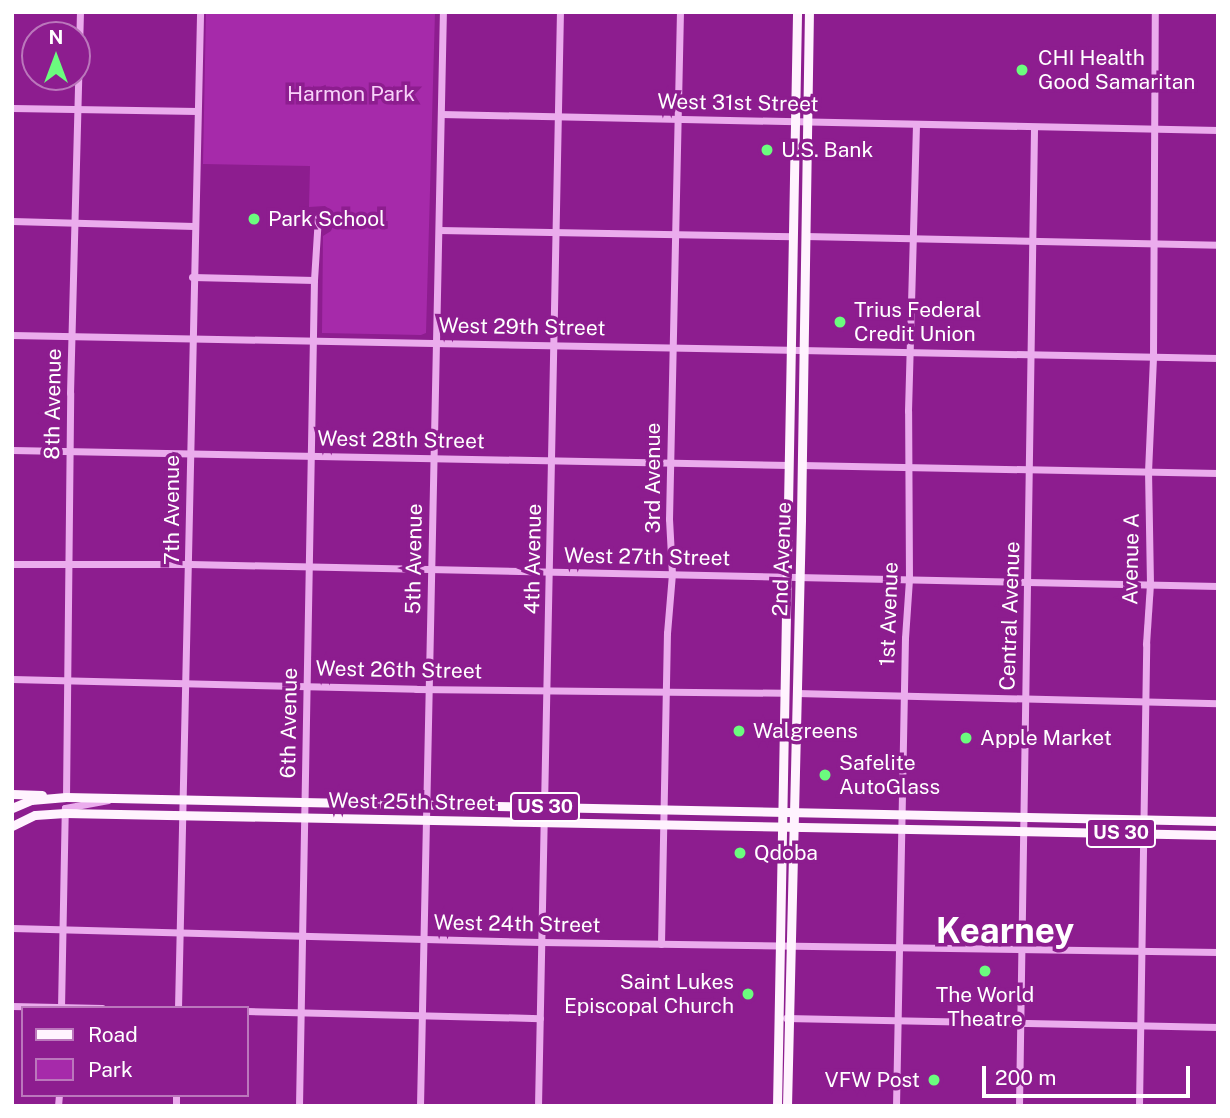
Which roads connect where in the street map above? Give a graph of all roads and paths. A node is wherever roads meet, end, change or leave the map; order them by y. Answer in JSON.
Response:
{"nodes":[{"id":1,"x":80,"y":12,"type":"edge"},
{"id":2,"x":200,"y":12,"type":"edge"},
{"id":3,"x":443,"y":12,"type":"edge"},
{"id":4,"x":560,"y":12,"type":"edge"},
{"id":5,"x":680,"y":12,"type":"edge"},
{"id":6,"x":797,"y":12,"type":"edge"},
{"id":7,"x":809,"y":12,"type":"edge"},
{"id":8,"x":1155,"y":12,"type":"edge"},
{"id":9,"x":12,"y":108,"type":"edge"},
{"id":10,"x":78,"y":109,"type":"junction"},
{"id":11,"x":197,"y":111,"type":"junction"},
{"id":12,"x":441,"y":114,"type":"junction"},
{"id":13,"x":558,"y":117,"type":"junction"},
{"id":14,"x":678,"y":119,"type":"junction"},
{"id":15,"x":795,"y":121,"type":"junction"},
{"id":16,"x":808,"y":122,"type":"junction"},
{"id":17,"x":916,"y":124,"type":"junction"},
{"id":18,"x":1034,"y":127,"type":"junction"},
{"id":19,"x":1154,"y":129,"type":"junction"},
{"id":20,"x":1218,"y":130,"type":"edge"},
{"id":21,"x":318,"y":216,"type":"dead end"},
{"id":22,"x":12,"y":221,"type":"edge"},
{"id":23,"x":75,"y":223,"type":"junction"},
{"id":24,"x":194,"y":226,"type":"junction"},
{"id":25,"x":439,"y":230,"type":"junction"},
{"id":26,"x":556,"y":232,"type":"junction"},
{"id":27,"x":675,"y":234,"type":"junction"},
{"id":28,"x":793,"y":236,"type":"junction"},
{"id":29,"x":805,"y":236,"type":"junction"},
{"id":30,"x":912,"y":240,"type":"junction"},
{"id":31,"x":1033,"y":242,"type":"junction"},
{"id":32,"x":1152,"y":244,"type":"junction"},
{"id":33,"x":1218,"y":245,"type":"edge"},
{"id":34,"x":192,"y":277,"type":"junction"},
{"id":35,"x":314,"y":280,"type":"junction"},
{"id":36,"x":12,"y":335,"type":"edge"},
{"id":37,"x":72,"y":336,"type":"junction"},
{"id":38,"x":192,"y":339,"type":"junction"},
{"id":39,"x":314,"y":341,"type":"junction"},
{"id":40,"x":435,"y":343,"type":"junction"},
{"id":41,"x":554,"y":345,"type":"junction"},
{"id":42,"x":673,"y":348,"type":"junction"},
{"id":43,"x":791,"y":350,"type":"junction"},
{"id":44,"x":803,"y":350,"type":"junction"},
{"id":45,"x":912,"y":352,"type":"junction"},
{"id":46,"x":1031,"y":355,"type":"junction"},
{"id":47,"x":1153,"y":356,"type":"junction"},
{"id":48,"x":1218,"y":358,"type":"edge"},
{"id":49,"x":12,"y":450,"type":"edge"},
{"id":50,"x":69,"y":451,"type":"junction"},
{"id":51,"x":190,"y":453,"type":"junction"},
{"id":52,"x":312,"y":456,"type":"junction"},
{"id":53,"x":434,"y":458,"type":"junction"},
{"id":54,"x":552,"y":460,"type":"junction"},
{"id":55,"x":670,"y":463,"type":"junction"},
{"id":56,"x":789,"y":465,"type":"junction"},
{"id":57,"x":801,"y":465,"type":"junction"},
{"id":58,"x":907,"y":467,"type":"junction"},
{"id":59,"x":1029,"y":470,"type":"junction"},
{"id":60,"x":1149,"y":472,"type":"junction"},
{"id":61,"x":1218,"y":473,"type":"edge"},
{"id":62,"x":12,"y":564,"type":"edge"},
{"id":63,"x":69,"y":564,"type":"junction"},
{"id":64,"x":190,"y":564,"type":"junction"},
{"id":65,"x":309,"y":568,"type":"junction"},
{"id":66,"x":431,"y":571,"type":"junction"},
{"id":67,"x":550,"y":573,"type":"junction"},
{"id":68,"x":672,"y":574,"type":"junction"},
{"id":69,"x":786,"y":578,"type":"junction"},
{"id":70,"x":798,"y":579,"type":"junction"},
{"id":71,"x":909,"y":580,"type":"junction"},
{"id":72,"x":1028,"y":583,"type":"junction"},
{"id":73,"x":1150,"y":584,"type":"junction"},
{"id":74,"x":1218,"y":586,"type":"edge"},
{"id":75,"x":12,"y":679,"type":"edge"},
{"id":76,"x":66,"y":680,"type":"junction"},
{"id":77,"x":187,"y":681,"type":"junction"},
{"id":78,"x":307,"y":685,"type":"junction"},
{"id":79,"x":429,"y":689,"type":"junction"},
{"id":80,"x":547,"y":690,"type":"junction"},
{"id":81,"x":666,"y":692,"type":"junction"},
{"id":82,"x":784,"y":693,"type":"junction"},
{"id":83,"x":796,"y":693,"type":"junction"},
{"id":84,"x":904,"y":698,"type":"junction"},
{"id":85,"x":1025,"y":699,"type":"junction"},
{"id":86,"x":1147,"y":701,"type":"junction"},
{"id":87,"x":1218,"y":703,"type":"edge"},
{"id":88,"x":12,"y":794,"type":"edge"},
{"id":89,"x":54,"y":797,"type":"junction"},
{"id":90,"x":66,"y":797,"type":"junction"},
{"id":91,"x":112,"y":798,"type":"junction"},
{"id":92,"x":182,"y":799,"type":"junction"},
{"id":93,"x":305,"y":802,"type":"junction"},
{"id":94,"x":426,"y":804,"type":"junction"},
{"id":95,"x":544,"y":807,"type":"junction"},
{"id":96,"x":12,"y":808,"type":"edge"},
{"id":97,"x":664,"y":809,"type":"junction"},
{"id":98,"x":782,"y":812,"type":"junction"},
{"id":99,"x":794,"y":812,"type":"junction"},
{"id":100,"x":65,"y":813,"type":"junction"},
{"id":101,"x":902,"y":814,"type":"junction"},
{"id":102,"x":182,"y":815,"type":"junction"},
{"id":103,"x":305,"y":818,"type":"junction"},
{"id":104,"x":1024,"y":818,"type":"junction"},
{"id":105,"x":426,"y":820,"type":"junction"},
{"id":106,"x":1143,"y":820,"type":"junction"},
{"id":107,"x":1218,"y":821,"type":"edge"},
{"id":108,"x":544,"y":822,"type":"junction"},
{"id":109,"x":663,"y":824,"type":"junction"},
{"id":110,"x":12,"y":826,"type":"edge"},
{"id":111,"x":782,"y":826,"type":"junction"},
{"id":112,"x":793,"y":827,"type":"junction"},
{"id":113,"x":901,"y":829,"type":"junction"},
{"id":114,"x":1024,"y":831,"type":"junction"},
{"id":115,"x":1143,"y":833,"type":"junction"},
{"id":116,"x":1218,"y":835,"type":"edge"},
{"id":117,"x":12,"y":928,"type":"edge"},
{"id":118,"x":62,"y":929,"type":"junction"},
{"id":119,"x":180,"y":933,"type":"junction"},
{"id":120,"x":302,"y":936,"type":"junction"},
{"id":121,"x":424,"y":939,"type":"junction"},
{"id":122,"x":541,"y":942,"type":"junction"},
{"id":123,"x":661,"y":944,"type":"junction"},
{"id":124,"x":780,"y":945,"type":"junction"},
{"id":125,"x":791,"y":945,"type":"junction"},
{"id":126,"x":899,"y":947,"type":"junction"},
{"id":127,"x":1022,"y":949,"type":"junction"},
{"id":128,"x":1141,"y":951,"type":"junction"},
{"id":129,"x":1218,"y":952,"type":"edge"},
{"id":130,"x":61,"y":1006,"type":"edge"},
{"id":131,"x":178,"y":1006,"type":"edge"},
{"id":132,"x":248,"y":1011,"type":"edge"},
{"id":133,"x":301,"y":1012,"type":"junction"},
{"id":134,"x":422,"y":1015,"type":"junction"},
{"id":135,"x":778,"y":1017,"type":"junction"},
{"id":136,"x":540,"y":1018,"type":"junction"},
{"id":137,"x":789,"y":1018,"type":"junction"},
{"id":138,"x":897,"y":1022,"type":"junction"},
{"id":139,"x":1021,"y":1024,"type":"junction"},
{"id":140,"x":1140,"y":1027,"type":"junction"},
{"id":141,"x":1218,"y":1027,"type":"edge"},
{"id":142,"x":299,"y":1106,"type":"edge"},
{"id":143,"x":420,"y":1106,"type":"edge"},
{"id":144,"x":538,"y":1106,"type":"edge"},
{"id":145,"x":777,"y":1106,"type":"edge"},
{"id":146,"x":787,"y":1106,"type":"edge"},
{"id":147,"x":896,"y":1106,"type":"edge"},
{"id":148,"x":1018,"y":1106,"type":"edge"},
{"id":149,"x":1139,"y":1106,"type":"edge"}],
"edges":[{"from":1,"to":10,"type":"street","name":"8th Avenue"},
{"from":2,"to":11,"type":"street","name":"7th Avenue"},
{"from":3,"to":12,"type":"street","name":"5th Avenue"},
{"from":4,"to":13,"type":"street","name":"4th Avenue"},
{"from":5,"to":14,"type":"street","name":"3rd Avenue"},
{"from":6,"to":15,"type":"main road","name":"2nd Avenue"},
{"from":7,"to":16,"type":"main road","name":"2nd Avenue"},
{"from":8,"to":19,"type":"street","name":"Avenue A"},
{"from":9,"to":10,"type":"street"},
{"from":10,"to":11,"type":"street"},
{"from":10,"to":23,"type":"street","name":"8th Avenue"},
{"from":11,"to":24,"type":"street","name":"7th Avenue"},
{"from":12,"to":13,"type":"street","name":"West 31st Street"},
{"from":12,"to":25,"type":"street","name":"5th Avenue"},
{"from":13,"to":14,"type":"street","name":"West 31st Street"},
{"from":13,"to":26,"type":"street","name":"4th Avenue"},
{"from":14,"to":15,"type":"street","name":"West 31st Street"},
{"from":14,"to":27,"type":"street","name":"3rd Avenue"},
{"from":15,"to":16,"type":"street","name":"West 31st Street"},
{"from":15,"to":28,"type":"main road","name":"2nd Avenue"},
{"from":16,"to":17,"type":"street","name":"West 31st Street"},
{"from":16,"to":29,"type":"main road","name":"2nd Avenue"},
{"from":17,"to":18,"type":"street","name":"West 31st Street"},
{"from":17,"to":30,"type":"street","name":"1st Avenue"},
{"from":18,"to":19,"type":"street","name":"West 31st Street"},
{"from":18,"to":31,"type":"street","name":"Central Avenue"},
{"from":19,"to":20,"type":"street","name":"West 31st Street"},
{"from":19,"to":32,"type":"street","name":"Avenue A"},
{"from":21,"to":35,"type":"street","name":"6th Avenue"},
{"from":22,"to":23,"type":"street"},
{"from":23,"to":24,"type":"street"},
{"from":23,"to":37,"type":"street","name":"8th Avenue"},
{"from":24,"to":34,"type":"street","name":"7th Avenue"},
{"from":25,"to":26,"type":"street"},
{"from":25,"to":40,"type":"street","name":"5th Avenue"},
{"from":26,"to":27,"type":"street"},
{"from":26,"to":41,"type":"street","name":"4th Avenue"},
{"from":27,"to":28,"type":"street"},
{"from":27,"to":42,"type":"street","name":"3rd Avenue"},
{"from":28,"to":43,"type":"main road","name":"2nd Avenue"},
{"from":29,"to":30,"type":"street"},
{"from":29,"to":44,"type":"main road","name":"2nd Avenue"},
{"from":30,"to":31,"type":"street"},
{"from":30,"to":45,"type":"street","name":"1st Avenue"},
{"from":31,"to":32,"type":"street"},
{"from":31,"to":46,"type":"street","name":"Central Avenue"},
{"from":32,"to":33,"type":"street"},
{"from":32,"to":47,"type":"street","name":"Avenue A"},
{"from":34,"to":35,"type":"street"},
{"from":34,"to":38,"type":"street","name":"7th Avenue"},
{"from":35,"to":39,"type":"street","name":"6th Avenue"},
{"from":36,"to":37,"type":"street","name":"West 29th Street"},
{"from":37,"to":38,"type":"street","name":"West 29th Street"},
{"from":37,"to":50,"type":"street","name":"8th Avenue"},
{"from":38,"to":39,"type":"street","name":"West 29th Street"},
{"from":38,"to":51,"type":"street","name":"7th Avenue"},
{"from":39,"to":40,"type":"street","name":"West 29th Street"},
{"from":39,"to":52,"type":"street","name":"6th Avenue"},
{"from":40,"to":41,"type":"street","name":"West 29th Street"},
{"from":40,"to":53,"type":"street","name":"5th Avenue"},
{"from":41,"to":42,"type":"street","name":"West 29th Street"},
{"from":41,"to":54,"type":"street","name":"4th Avenue"},
{"from":42,"to":43,"type":"street","name":"West 29th Street"},
{"from":42,"to":55,"type":"street","name":"3rd Avenue"},
{"from":43,"to":44,"type":"street","name":"West 29th Street"},
{"from":43,"to":56,"type":"main road","name":"2nd Avenue"},
{"from":44,"to":45,"type":"street","name":"West 29th Street"},
{"from":44,"to":57,"type":"main road","name":"2nd Avenue"},
{"from":45,"to":46,"type":"street","name":"West 29th Street"},
{"from":45,"to":58,"type":"street","name":"1st Avenue"},
{"from":46,"to":47,"type":"street","name":"West 29th Street"},
{"from":46,"to":59,"type":"street","name":"Central Avenue"},
{"from":47,"to":48,"type":"street","name":"West 29th Street"},
{"from":47,"to":60,"type":"street","name":"Avenue A"},
{"from":49,"to":50,"type":"street","name":"West 28th Street"},
{"from":50,"to":51,"type":"street","name":"West 28th Street"},
{"from":50,"to":63,"type":"street","name":"8th Avenue"},
{"from":51,"to":52,"type":"street","name":"West 28th Street"},
{"from":51,"to":64,"type":"street","name":"7th Avenue"},
{"from":52,"to":53,"type":"street","name":"West 28th Street"},
{"from":52,"to":65,"type":"street","name":"6th Avenue"},
{"from":53,"to":54,"type":"street","name":"West 28th Street"},
{"from":53,"to":66,"type":"street","name":"5th Avenue"},
{"from":54,"to":55,"type":"street","name":"West 28th Street"},
{"from":54,"to":67,"type":"street","name":"4th Avenue"},
{"from":55,"to":56,"type":"street","name":"West 28th Street"},
{"from":55,"to":68,"type":"street","name":"3rd Avenue"},
{"from":56,"to":69,"type":"main road","name":"2nd Avenue"},
{"from":57,"to":58,"type":"street"},
{"from":57,"to":70,"type":"main road","name":"2nd Avenue"},
{"from":58,"to":59,"type":"street"},
{"from":58,"to":71,"type":"street","name":"1st Avenue"},
{"from":59,"to":60,"type":"street"},
{"from":59,"to":72,"type":"street","name":"Central Avenue"},
{"from":60,"to":61,"type":"street"},
{"from":60,"to":73,"type":"street","name":"Avenue A"},
{"from":62,"to":63,"type":"street","name":"West 27th Street"},
{"from":63,"to":64,"type":"street","name":"West 27th Street"},
{"from":63,"to":76,"type":"street","name":"8th Avenue"},
{"from":64,"to":65,"type":"street","name":"West 27th Street"},
{"from":64,"to":77,"type":"street","name":"7th Avenue"},
{"from":65,"to":66,"type":"street","name":"West 27th Street"},
{"from":65,"to":78,"type":"street","name":"6th Avenue"},
{"from":66,"to":67,"type":"street","name":"West 27th Street"},
{"from":66,"to":79,"type":"street","name":"5th Avenue"},
{"from":67,"to":68,"type":"street","name":"West 27th Street"},
{"from":67,"to":80,"type":"street","name":"4th Avenue"},
{"from":68,"to":69,"type":"street","name":"West 27th Street"},
{"from":68,"to":81,"type":"street","name":"3rd Avenue"},
{"from":69,"to":70,"type":"street","name":"West 27th Street"},
{"from":69,"to":82,"type":"main road","name":"2nd Avenue"},
{"from":70,"to":71,"type":"street","name":"West 27th Street"},
{"from":70,"to":83,"type":"main road","name":"2nd Avenue"},
{"from":71,"to":72,"type":"street","name":"West 27th Street"},
{"from":71,"to":84,"type":"street","name":"1st Avenue"},
{"from":72,"to":73,"type":"street","name":"West 27th Street"},
{"from":72,"to":85,"type":"street","name":"Central Avenue"},
{"from":73,"to":74,"type":"street","name":"West 27th Street"},
{"from":73,"to":86,"type":"street","name":"Avenue A"},
{"from":75,"to":76,"type":"street","name":"West 26th Street"},
{"from":76,"to":77,"type":"street","name":"West 26th Street"},
{"from":76,"to":90,"type":"street","name":"8th Avenue"},
{"from":77,"to":78,"type":"street","name":"West 26th Street"},
{"from":77,"to":92,"type":"street","name":"7th Avenue"},
{"from":78,"to":79,"type":"street","name":"West 26th Street"},
{"from":78,"to":93,"type":"street","name":"6th Avenue"},
{"from":79,"to":80,"type":"street","name":"West 26th Street"},
{"from":79,"to":94,"type":"street","name":"5th Avenue"},
{"from":80,"to":81,"type":"street","name":"West 26th Street"},
{"from":80,"to":95,"type":"street","name":"4th Avenue"},
{"from":81,"to":82,"type":"street","name":"West 26th Street"},
{"from":81,"to":97,"type":"street","name":"3rd Avenue"},
{"from":82,"to":98,"type":"main road","name":"2nd Avenue"},
{"from":83,"to":84,"type":"street"},
{"from":83,"to":99,"type":"main road","name":"2nd Avenue"},
{"from":84,"to":85,"type":"street"},
{"from":84,"to":101,"type":"street","name":"1st Avenue"},
{"from":85,"to":86,"type":"street"},
{"from":85,"to":104,"type":"street","name":"Central Avenue"},
{"from":86,"to":87,"type":"street"},
{"from":86,"to":106,"type":"street","name":"Avenue A"},
{"from":88,"to":89,"type":"main road"},
{"from":89,"to":90,"type":"main road","name":"West 25th Street","number":"US 30"},
{"from":89,"to":96,"type":"main road","name":"West 25th Street","number":"US 30"},
{"from":90,"to":91,"type":"main road","name":"West 25th Street","number":"US 30"},
{"from":91,"to":92,"type":"main road","name":"West 25th Street","number":"US 30"},
{"from":91,"to":100,"type":"street"},
{"from":92,"to":93,"type":"main road","name":"West 25th Street","number":"US 30"},
{"from":92,"to":102,"type":"street","name":"7th Avenue"},
{"from":93,"to":94,"type":"main road","name":"West 25th Street","number":"US 30"},
{"from":93,"to":103,"type":"street","name":"6th Avenue"},
{"from":94,"to":95,"type":"main road","name":"West 25th Street","number":"US 30"},
{"from":94,"to":105,"type":"street","name":"5th Avenue"},
{"from":95,"to":97,"type":"main road","name":"West 25th Street","number":"US 30"},
{"from":95,"to":108,"type":"street","name":"4th Avenue"},
{"from":97,"to":98,"type":"main road","name":"West 25th Street","number":"US 30"},
{"from":97,"to":109,"type":"street","name":"3rd Avenue"},
{"from":98,"to":99,"type":"main road","name":"West 25th Street","number":"US 30"},
{"from":98,"to":111,"type":"main road","name":"2nd Avenue"},
{"from":99,"to":101,"type":"main road","name":"West 25th Street","number":"US 30"},
{"from":99,"to":112,"type":"main road","name":"2nd Avenue"},
{"from":100,"to":102,"type":"main road","name":"West 25th Street","number":"US 30"},
{"from":100,"to":110,"type":"main road","name":"West 25th Street","number":"US 30"},
{"from":100,"to":118,"type":"street"},
{"from":101,"to":104,"type":"main road","name":"West 25th Street","number":"US 30"},
{"from":101,"to":113,"type":"street","name":"1st Avenue"},
{"from":102,"to":103,"type":"main road","name":"West 25th Street","number":"US 30"},
{"from":102,"to":119,"type":"street","name":"7th Avenue"},
{"from":103,"to":105,"type":"main road","name":"West 25th Street","number":"US 30"},
{"from":103,"to":120,"type":"street","name":"6th Avenue"},
{"from":104,"to":106,"type":"main road","number":"US 30"},
{"from":104,"to":114,"type":"street","name":"Central Avenue"},
{"from":105,"to":108,"type":"main road","name":"West 25th Street","number":"US 30"},
{"from":105,"to":121,"type":"street","name":"5th Avenue"},
{"from":106,"to":107,"type":"main road","number":"US 30"},
{"from":106,"to":115,"type":"street","name":"Avenue A"},
{"from":108,"to":109,"type":"main road","name":"West 25th Street","number":"US 30"},
{"from":108,"to":122,"type":"street","name":"4th Avenue"},
{"from":109,"to":111,"type":"main road","name":"West 25th Street","number":"US 30"},
{"from":109,"to":123,"type":"street","name":"3rd Avenue"},
{"from":111,"to":112,"type":"main road","name":"West 25th Street","number":"US 30"},
{"from":111,"to":124,"type":"main road","name":"2nd Avenue"},
{"from":112,"to":113,"type":"main road","name":"West 25th Street","number":"US 30"},
{"from":112,"to":125,"type":"main road","name":"2nd Avenue"},
{"from":113,"to":114,"type":"main road","name":"West 25th Street","number":"US 30"},
{"from":113,"to":126,"type":"street","name":"1st Avenue"},
{"from":114,"to":115,"type":"main road","number":"US 30"},
{"from":114,"to":127,"type":"street","name":"Central Avenue"},
{"from":115,"to":116,"type":"main road","number":"US 30"},
{"from":115,"to":128,"type":"street","name":"Avenue A"},
{"from":117,"to":118,"type":"street","name":"West 24th Street"},
{"from":118,"to":119,"type":"street","name":"West 24th Street"},
{"from":118,"to":130,"type":"street"},
{"from":119,"to":120,"type":"street","name":"West 24th Street"},
{"from":119,"to":131,"type":"street","name":"7th Avenue"},
{"from":120,"to":121,"type":"street","name":"West 24th Street"},
{"from":120,"to":133,"type":"street","name":"6th Avenue"},
{"from":121,"to":122,"type":"street","name":"West 24th Street"},
{"from":121,"to":134,"type":"street","name":"5th Avenue"},
{"from":122,"to":123,"type":"street","name":"West 24th Street"},
{"from":122,"to":136,"type":"street","name":"4th Avenue"},
{"from":123,"to":124,"type":"street","name":"West 24th Street"},
{"from":124,"to":125,"type":"street","name":"West 24th Street"},
{"from":124,"to":135,"type":"main road","name":"2nd Avenue"},
{"from":125,"to":126,"type":"street","name":"West 24th Street"},
{"from":125,"to":137,"type":"main road","name":"2nd Avenue"},
{"from":126,"to":127,"type":"street","name":"West 24th Street"},
{"from":126,"to":138,"type":"street","name":"1st Avenue"},
{"from":127,"to":128,"type":"street","name":"West 24th Street"},
{"from":127,"to":139,"type":"street","name":"Central Avenue"},
{"from":128,"to":129,"type":"street","name":"West 24th Street"},
{"from":128,"to":140,"type":"street","name":"Avenue A"},
{"from":132,"to":133,"type":"street"},
{"from":133,"to":134,"type":"street"},
{"from":133,"to":142,"type":"street","name":"6th Avenue"},
{"from":134,"to":136,"type":"street"},
{"from":134,"to":143,"type":"street","name":"5th Avenue"},
{"from":135,"to":137,"type":"street"},
{"from":135,"to":145,"type":"main road","name":"2nd Avenue"},
{"from":136,"to":144,"type":"street","name":"4th Avenue"},
{"from":137,"to":138,"type":"street"},
{"from":137,"to":146,"type":"main road","name":"2nd Avenue"},
{"from":138,"to":139,"type":"street"},
{"from":138,"to":147,"type":"street","name":"1st Avenue"},
{"from":139,"to":140,"type":"street"},
{"from":139,"to":148,"type":"street","name":"Central Avenue"},
{"from":140,"to":141,"type":"street"},
{"from":140,"to":149,"type":"street","name":"Avenue A"}]}
